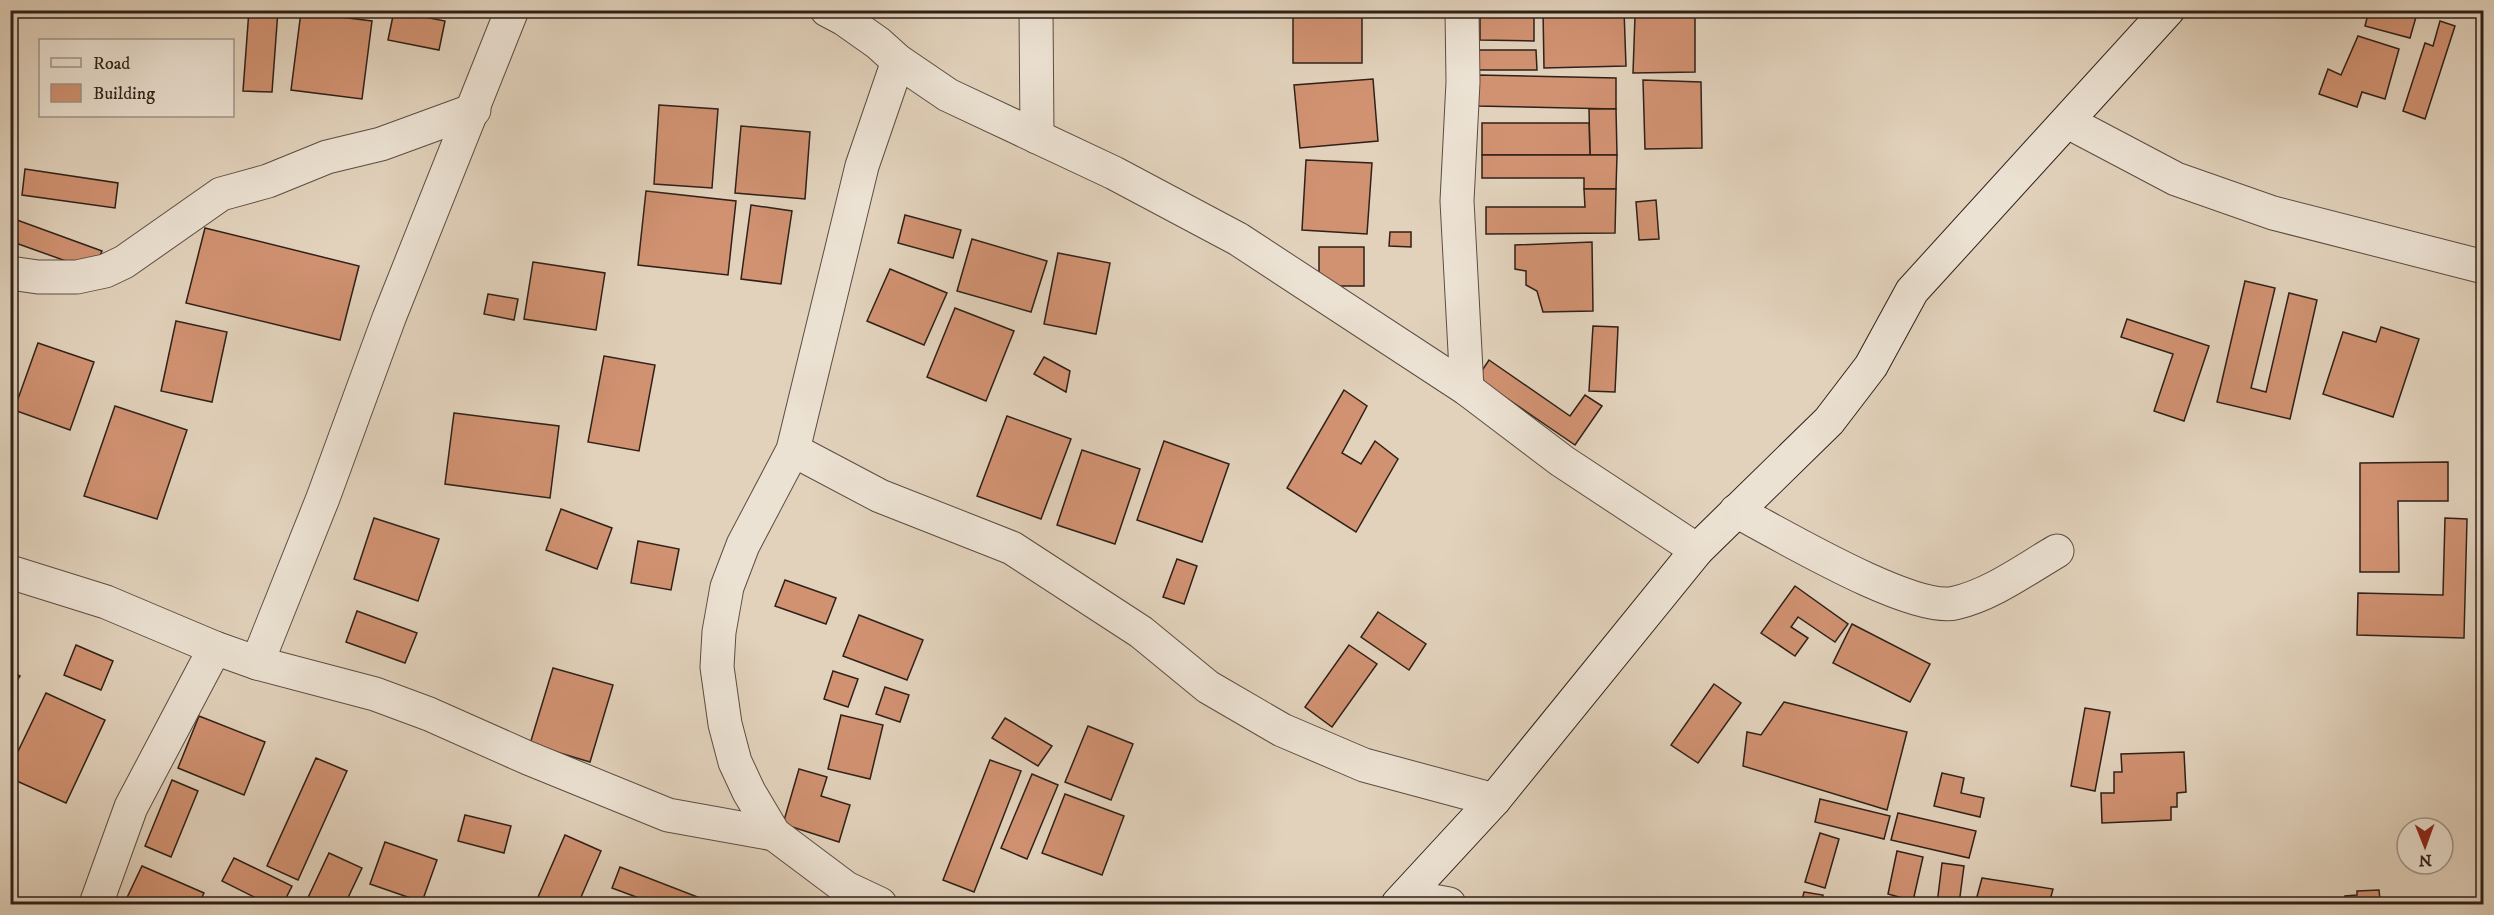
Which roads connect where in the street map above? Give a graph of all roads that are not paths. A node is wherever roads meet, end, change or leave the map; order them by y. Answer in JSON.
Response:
{"nodes":[{"id":1,"x":512,"y":10,"type":"edge"},
{"id":2,"x":827,"y":10,"type":"edge"},
{"id":3,"x":1036,"y":10,"type":"edge"},
{"id":4,"x":1462,"y":10,"type":"edge"},
{"id":5,"x":2168,"y":10,"type":"edge"},
{"id":6,"x":898,"y":62,"type":"junction"},
{"id":7,"x":474,"y":110,"type":"junction"},
{"id":8,"x":2068,"y":122,"type":"junction"},
{"id":9,"x":1037,"y":137,"type":"junction"},
{"id":10,"x":2484,"y":267,"type":"edge"},
{"id":11,"x":10,"y":273,"type":"edge"},
{"id":12,"x":1467,"y":389,"type":"junction"},
{"id":13,"x":793,"y":450,"type":"junction"},
{"id":14,"x":1736,"y":511,"type":"junction"},
{"id":15,"x":1697,"y":550,"type":"junction"},
{"id":16,"x":2058,"y":551,"type":"dead end"},
{"id":17,"x":10,"y":572,"type":"edge"},
{"id":18,"x":215,"y":648,"type":"junction"},
{"id":19,"x":256,"y":663,"type":"junction"},
{"id":20,"x":1494,"y":800,"type":"junction"},
{"id":21,"x":774,"y":834,"type":"junction"},
{"id":22,"x":1402,"y":900,"type":"edge"},
{"id":23,"x":96,"y":904,"type":"edge"},
{"id":24,"x":880,"y":904,"type":"edge"},
{"id":25,"x":1449,"y":904,"type":"edge"}],
"edges":[{"from":1,"to":7,"type":"street"},
{"from":2,"to":6,"type":"street"},
{"from":3,"to":9,"type":"street"},
{"from":4,"to":12,"type":"street"},
{"from":5,"to":8,"type":"street"},
{"from":6,"to":9,"type":"street"},
{"from":6,"to":13,"type":"street"},
{"from":7,"to":11,"type":"street"},
{"from":7,"to":19,"type":"street"},
{"from":8,"to":10,"type":"street"},
{"from":8,"to":14,"type":"street"},
{"from":9,"to":12,"type":"street"},
{"from":12,"to":15,"type":"street"},
{"from":13,"to":20,"type":"street"},
{"from":13,"to":21,"type":"street"},
{"from":14,"to":15,"type":"street"},
{"from":14,"to":16,"type":"street"},
{"from":15,"to":20,"type":"street"},
{"from":17,"to":18,"type":"street"},
{"from":18,"to":19,"type":"street"},
{"from":18,"to":23,"type":"street"},
{"from":19,"to":21,"type":"street"},
{"from":20,"to":22,"type":"street"},
{"from":21,"to":24,"type":"street"},
{"from":22,"to":25,"type":"street"}]}
